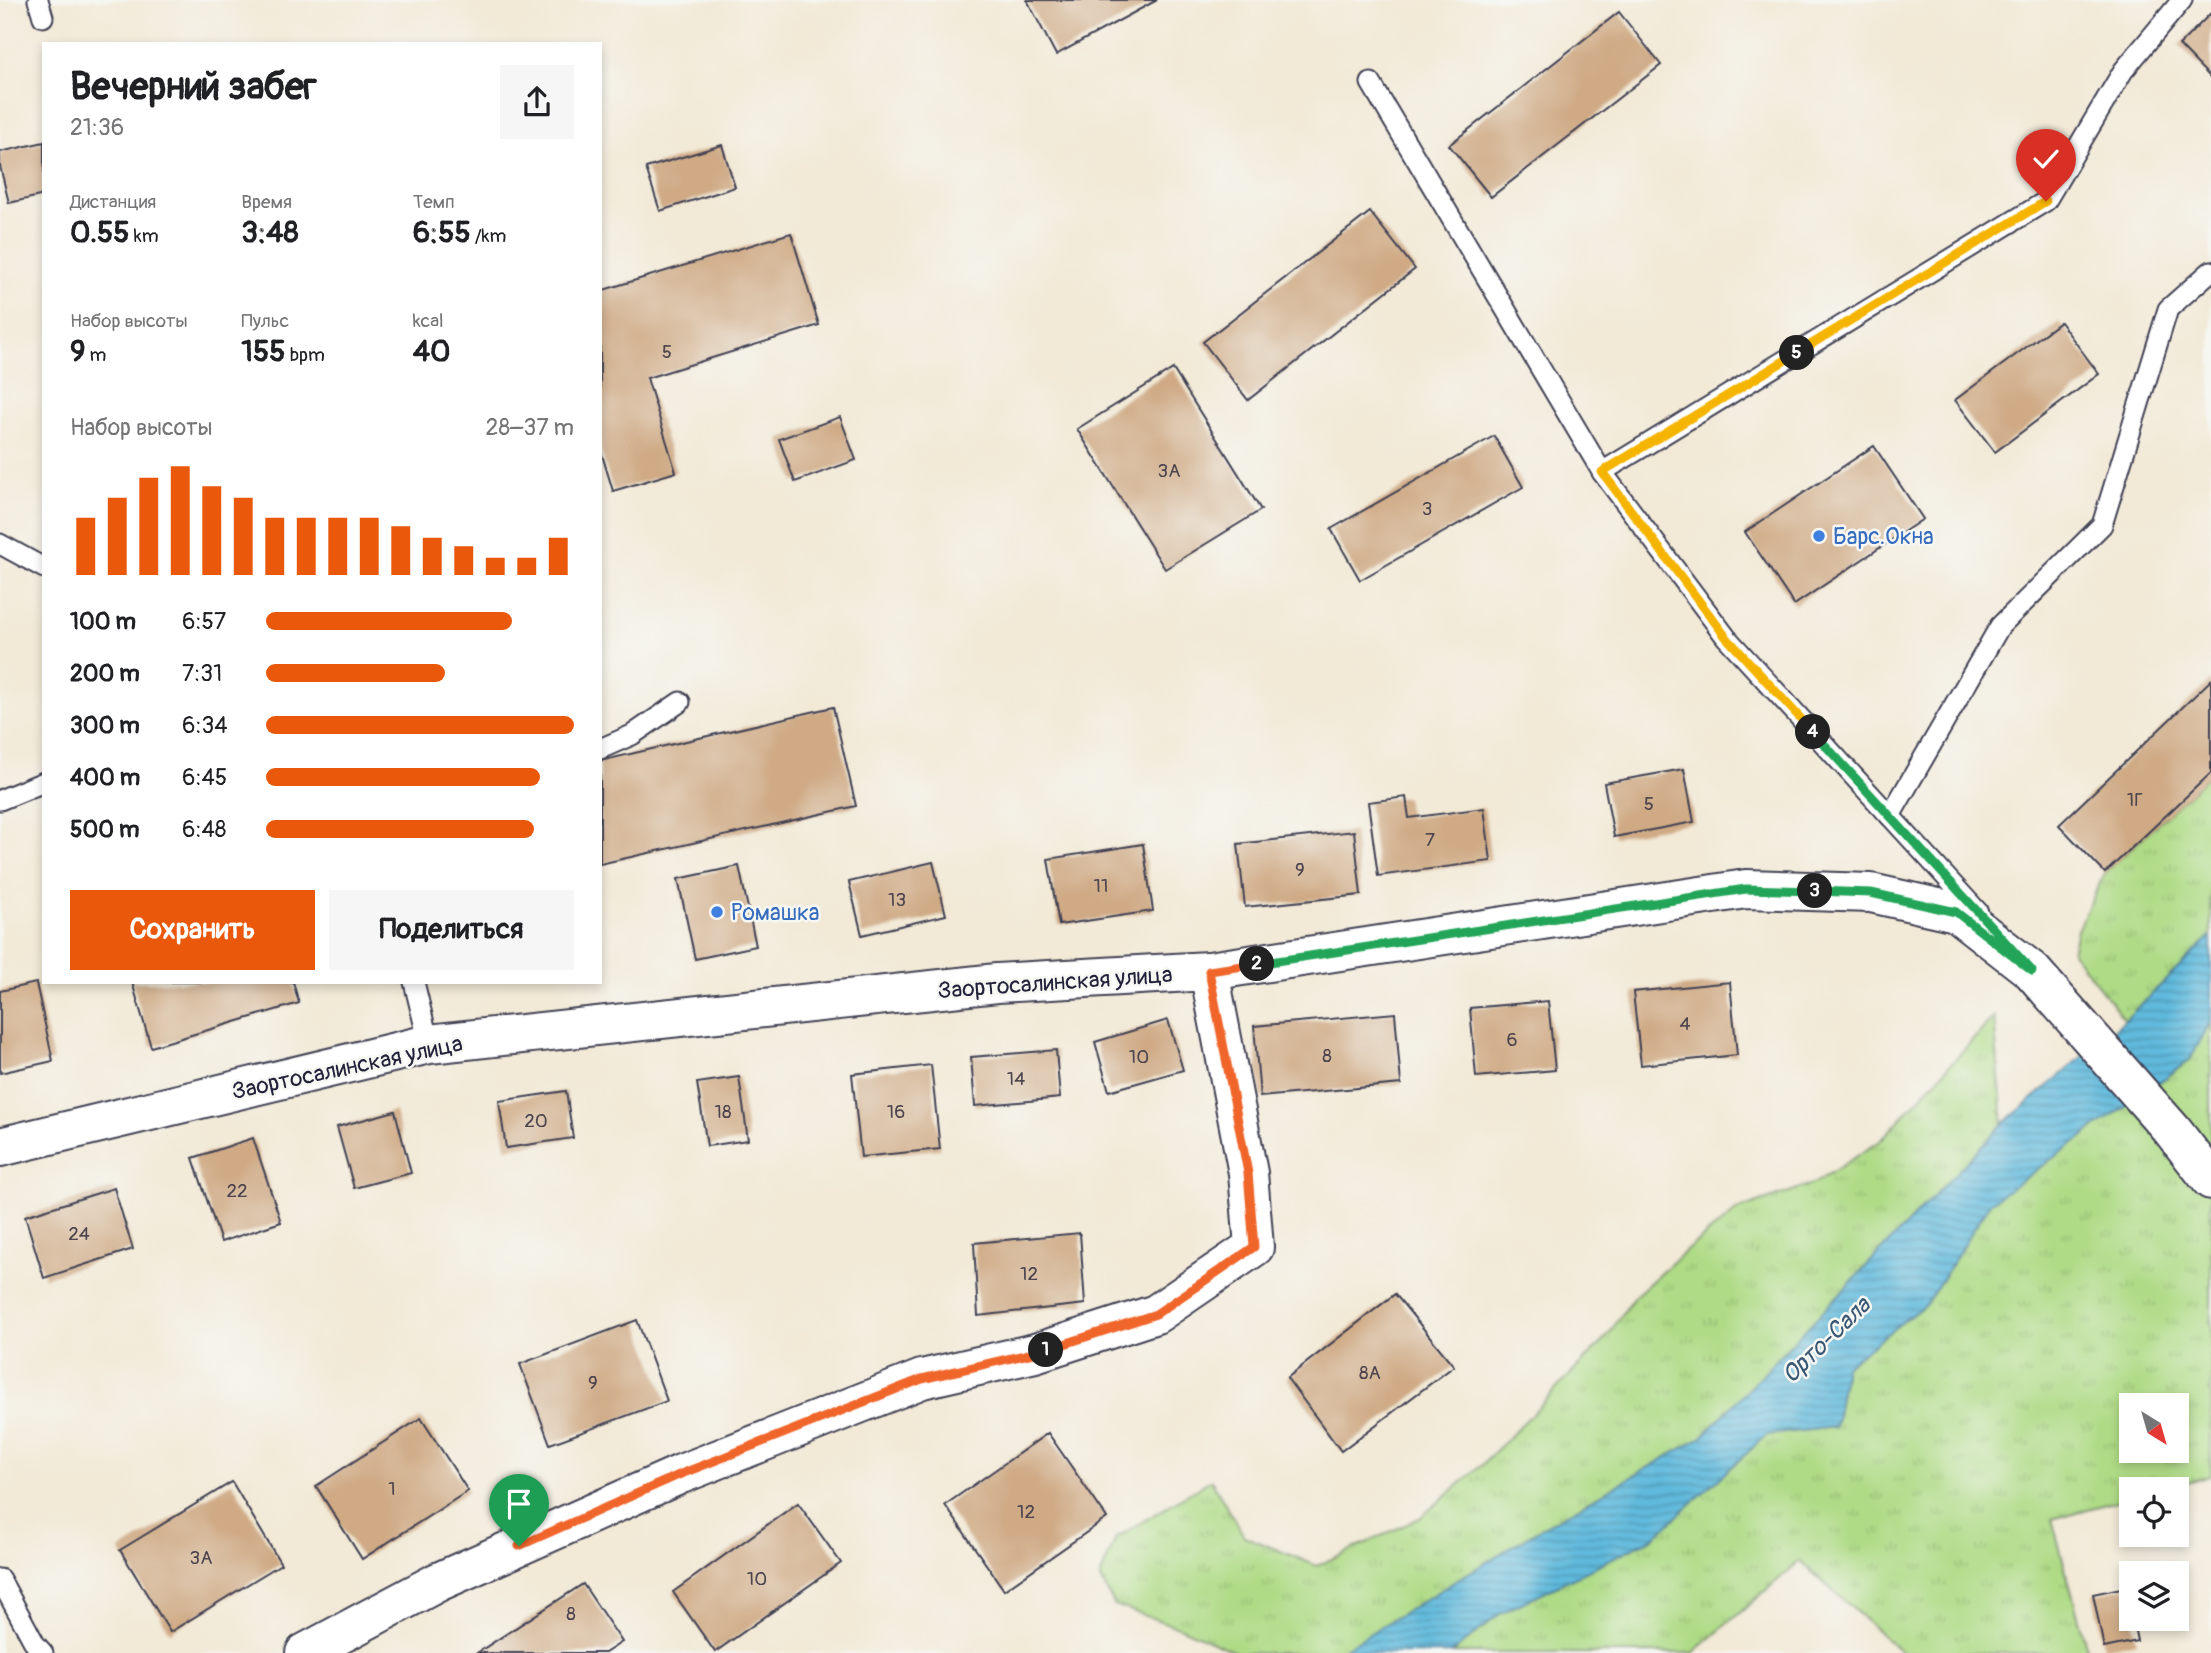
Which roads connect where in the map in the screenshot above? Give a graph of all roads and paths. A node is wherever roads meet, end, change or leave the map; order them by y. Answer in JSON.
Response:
{"nodes":[{"id":1,"x":2182,"y":0,"type":"edge"},
{"id":2,"x":1371,"y":83,"type":"dead end"},
{"id":3,"x":2211,"y":271,"type":"edge"},
{"id":4,"x":1602,"y":472,"type":"junction"},
{"id":5,"x":0,"y":544,"type":"edge"},
{"id":6,"x":42,"y":567,"type":"edge"},
{"id":7,"x":680,"y":702,"type":"dead end"},
{"id":8,"x":602,"y":749,"type":"edge"},
{"id":9,"x":42,"y":783,"type":"edge"},
{"id":10,"x":0,"y":800,"type":"edge"},
{"id":11,"x":1890,"y":816,"type":"junction"},
{"id":12,"x":1209,"y":971,"type":"junction"},
{"id":13,"x":2032,"y":971,"type":"junction"},
{"id":14,"x":414,"y":984,"type":"edge"},
{"id":15,"x":429,"y":1044,"type":"junction"},
{"id":16,"x":0,"y":1147,"type":"edge"},
{"id":17,"x":2211,"y":1180,"type":"edge"},
{"id":18,"x":0,"y":1579,"type":"edge"},
{"id":19,"x":43,"y":1653,"type":"edge"},
{"id":20,"x":305,"y":1653,"type":"edge"}],
"edges":[{"from":1,"to":4,"type":"lane"},
{"from":2,"to":4,"type":"lane"},
{"from":3,"to":11,"type":"lane"},
{"from":4,"to":11,"type":"lane"},
{"from":5,"to":6,"type":"lane"},
{"from":7,"to":8,"type":"lane"},
{"from":9,"to":10,"type":"lane"},
{"from":11,"to":13,"type":"lane"},
{"from":12,"to":13,"type":"street","name":"Заортосалинская улица"},
{"from":12,"to":15,"type":"street","name":"Заортосалинская улица"},
{"from":12,"to":20,"type":"street"},
{"from":13,"to":17,"type":"street","name":"Заортосалинская улица"},
{"from":14,"to":15,"type":"lane"},
{"from":15,"to":16,"type":"street","name":"Заортосалинская улица"},
{"from":18,"to":19,"type":"lane"}]}
